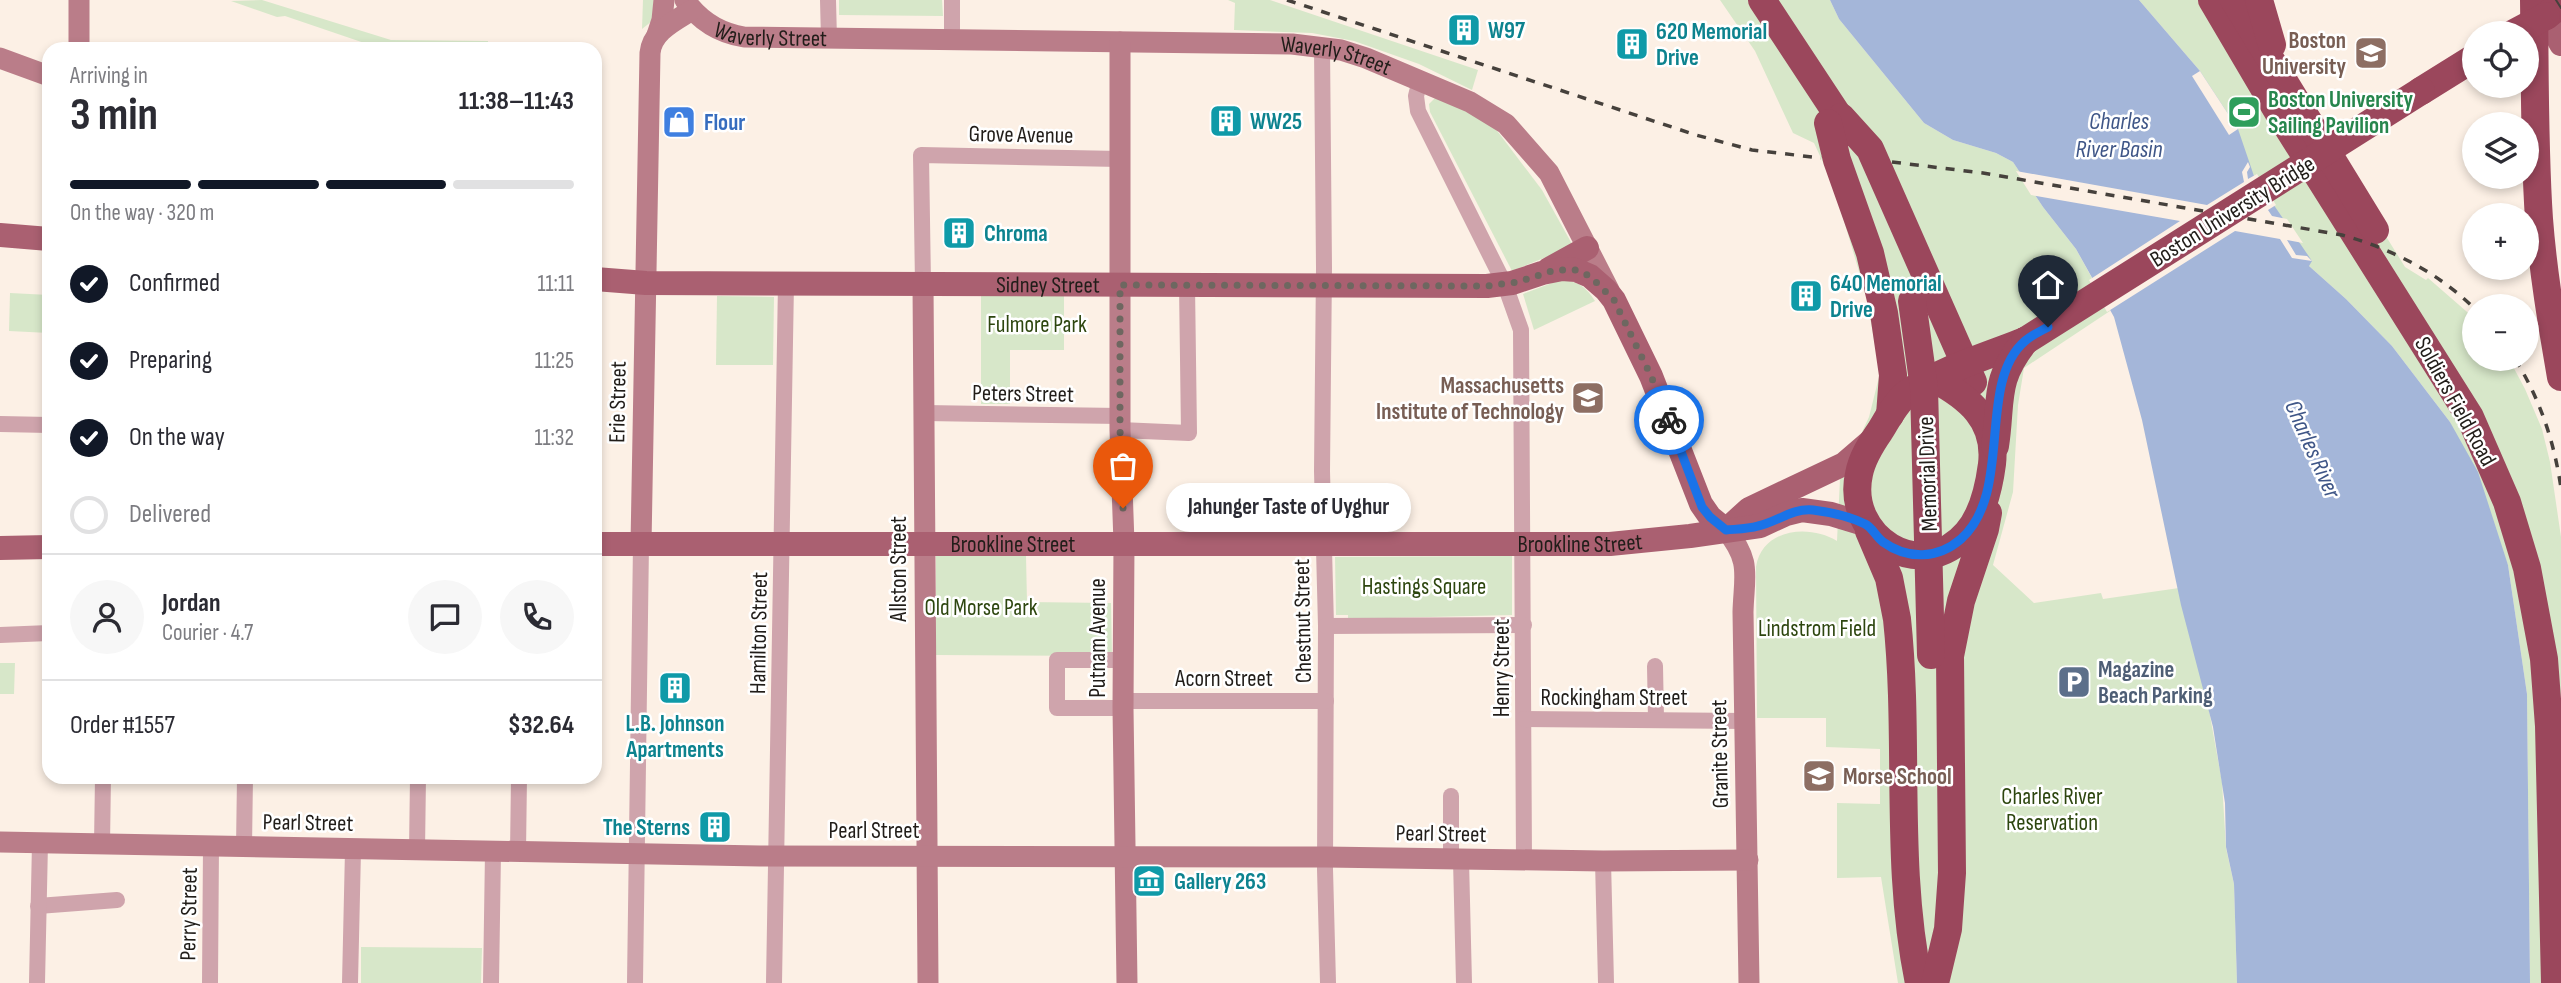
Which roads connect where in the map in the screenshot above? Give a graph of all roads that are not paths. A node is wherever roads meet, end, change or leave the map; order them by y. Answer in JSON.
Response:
{"nodes":[{"id":1,"x":79,"y":0,"type":"edge"},
{"id":2,"x":664,"y":0,"type":"edge"},
{"id":3,"x":828,"y":0,"type":"edge"},
{"id":4,"x":952,"y":0,"type":"edge"},
{"id":5,"x":1762,"y":0,"type":"edge"},
{"id":6,"x":2212,"y":0,"type":"edge"},
{"id":7,"x":2234,"y":0,"type":"edge"},
{"id":8,"x":2259,"y":0,"type":"edge"},
{"id":9,"x":688,"y":5,"type":"edge"},
{"id":10,"x":2548,"y":6,"type":"edge"},
{"id":11,"x":2529,"y":21,"type":"edge"},
{"id":12,"x":657,"y":35,"type":"junction"},
{"id":13,"x":829,"y":38,"type":"junction"},
{"id":14,"x":952,"y":40,"type":"junction"},
{"id":15,"x":79,"y":42,"type":"edge"},
{"id":16,"x":1120,"y":42,"type":"junction"},
{"id":17,"x":2561,"y":44,"type":"edge"},
{"id":18,"x":1322,"y":47,"type":"junction"},
{"id":19,"x":0,"y":58,"type":"edge"},
{"id":20,"x":2462,"y":65,"type":"edge"},
{"id":21,"x":42,"y":73,"type":"edge"},
{"id":22,"x":2280,"y":78,"type":"junction"},
{"id":23,"x":1420,"y":80,"type":"junction"},
{"id":24,"x":1835,"y":120,"type":"junction"},
{"id":25,"x":921,"y":155,"type":"joint"},
{"id":26,"x":1120,"y":159,"type":"junction"},
{"id":27,"x":0,"y":235,"type":"edge"},
{"id":28,"x":42,"y":238,"type":"edge"},
{"id":29,"x":1587,"y":248,"type":"junction"},
{"id":30,"x":1542,"y":273,"type":"junction"},
{"id":31,"x":602,"y":279,"type":"edge"},
{"id":32,"x":646,"y":282,"type":"junction"},
{"id":33,"x":786,"y":283,"type":"junction"},
{"id":34,"x":923,"y":284,"type":"junction"},
{"id":35,"x":1120,"y":285,"type":"junction"},
{"id":36,"x":1187,"y":285,"type":"junction"},
{"id":37,"x":1505,"y":285,"type":"junction"},
{"id":38,"x":1323,"y":286,"type":"junction"},
{"id":39,"x":1614,"y":300,"type":"junction"},
{"id":40,"x":2025,"y":341,"type":"junction"},
{"id":41,"x":1967,"y":364,"type":"junction"},
{"id":42,"x":2559,"y":368,"type":"edge"},
{"id":43,"x":1934,"y":379,"type":"junction"},
{"id":44,"x":925,"y":413,"type":"junction"},
{"id":45,"x":1120,"y":423,"type":"junction"},
{"id":46,"x":0,"y":424,"type":"edge"},
{"id":47,"x":42,"y":425,"type":"edge"},
{"id":48,"x":1883,"y":425,"type":"junction"},
{"id":49,"x":1989,"y":461,"type":"junction"},
{"id":50,"x":1867,"y":525,"type":"junction"},
{"id":51,"x":1726,"y":530,"type":"junction"},
{"id":52,"x":1124,"y":543,"type":"junction"},
{"id":53,"x":1524,"y":543,"type":"junction"},
{"id":54,"x":602,"y":544,"type":"edge"},
{"id":55,"x":641,"y":544,"type":"junction"},
{"id":56,"x":782,"y":544,"type":"junction"},
{"id":57,"x":924,"y":544,"type":"junction"},
{"id":58,"x":1322,"y":544,"type":"junction"},
{"id":59,"x":42,"y":547,"type":"edge"},
{"id":60,"x":0,"y":548,"type":"edge"},
{"id":61,"x":1524,"y":625,"type":"junction"},
{"id":62,"x":1326,"y":626,"type":"junction"},
{"id":63,"x":42,"y":633,"type":"edge"},
{"id":64,"x":0,"y":635,"type":"edge"},
{"id":65,"x":2561,"y":659,"type":"edge"},
{"id":66,"x":1123,"y":660,"type":"junction"},
{"id":67,"x":1655,"y":666,"type":"dead end"},
{"id":68,"x":1326,"y":701,"type":"junction"},
{"id":69,"x":1123,"y":705,"type":"junction"},
{"id":70,"x":1524,"y":719,"type":"junction"},
{"id":71,"x":1656,"y":719,"type":"junction"},
{"id":72,"x":1745,"y":721,"type":"junction"},
{"id":73,"x":103,"y":784,"type":"edge"},
{"id":74,"x":245,"y":784,"type":"edge"},
{"id":75,"x":418,"y":784,"type":"edge"},
{"id":76,"x":519,"y":784,"type":"edge"},
{"id":77,"x":1451,"y":796,"type":"dead end"},
{"id":78,"x":0,"y":842,"type":"edge"},
{"id":79,"x":40,"y":843,"type":"junction"},
{"id":80,"x":102,"y":844,"type":"junction"},
{"id":81,"x":211,"y":846,"type":"junction"},
{"id":82,"x":244,"y":847,"type":"junction"},
{"id":83,"x":353,"y":850,"type":"junction"},
{"id":84,"x":418,"y":851,"type":"junction"},
{"id":85,"x":493,"y":852,"type":"junction"},
{"id":86,"x":518,"y":852,"type":"junction"},
{"id":87,"x":636,"y":852,"type":"junction"},
{"id":88,"x":776,"y":856,"type":"junction"},
{"id":89,"x":927,"y":856,"type":"junction"},
{"id":90,"x":1125,"y":857,"type":"junction"},
{"id":91,"x":1326,"y":857,"type":"junction"},
{"id":92,"x":1456,"y":860,"type":"junction"},
{"id":93,"x":1524,"y":860,"type":"junction"},
{"id":94,"x":1748,"y":860,"type":"junction"},
{"id":95,"x":1602,"y":861,"type":"junction"},
{"id":96,"x":117,"y":900,"type":"dead end"},
{"id":97,"x":38,"y":906,"type":"junction"},
{"id":98,"x":37,"y":983,"type":"edge"},
{"id":99,"x":210,"y":983,"type":"edge"},
{"id":100,"x":350,"y":983,"type":"edge"},
{"id":101,"x":491,"y":983,"type":"edge"},
{"id":102,"x":635,"y":983,"type":"edge"},
{"id":103,"x":774,"y":983,"type":"edge"},
{"id":104,"x":928,"y":983,"type":"edge"},
{"id":105,"x":1127,"y":983,"type":"edge"},
{"id":106,"x":1328,"y":983,"type":"edge"},
{"id":107,"x":1464,"y":983,"type":"edge"},
{"id":108,"x":1606,"y":983,"type":"edge"},
{"id":109,"x":1749,"y":983,"type":"edge"},
{"id":110,"x":1919,"y":983,"type":"edge"},
{"id":111,"x":1927,"y":983,"type":"edge"},
{"id":112,"x":1935,"y":983,"type":"edge"},
{"id":113,"x":2556,"y":983,"type":"edge"}],
"edges":[{"from":1,"to":15,"type":"street"},
{"from":2,"to":12,"type":"street","name":"Erie Street"},
{"from":3,"to":13,"type":"street"},
{"from":4,"to":14,"type":"street"},
{"from":5,"to":24,"type":"highway","name":"Memorial Drive"},
{"from":6,"to":113,"type":"highway","name":"Soldiers Field Road"},
{"from":7,"to":22,"type":"highway","name":"Soldiers Field Road"},
{"from":8,"to":22,"type":"highway"},
{"from":9,"to":12,"type":"street"},
{"from":9,"to":13,"type":"street","name":"Waverly Street"},
{"from":10,"to":11,"type":"highway","bridge":true},
{"from":10,"to":17,"type":"main road"},
{"from":10,"to":42,"type":"highway"},
{"from":12,"to":32,"type":"street","name":"Erie Street"},
{"from":13,"to":14,"type":"street","name":"Waverly Street"},
{"from":14,"to":16,"type":"street","name":"Waverly Street"},
{"from":16,"to":18,"type":"street","name":"Waverly Street"},
{"from":16,"to":26,"type":"street","name":"Putnam Avenue"},
{"from":18,"to":23,"type":"street","name":"Waverly Street"},
{"from":18,"to":38,"type":"street","name":"Chestnut Street"},
{"from":19,"to":21,"type":"street"},
{"from":20,"to":40,"type":"highway","name":"Boston University Bridge","bridge":true},
{"from":22,"to":65,"type":"highway","name":"Soldiers Field Road"},
{"from":23,"to":29,"type":"street","name":"Waverly Street"},
{"from":23,"to":37,"type":"street","name":"Henry Street"},
{"from":24,"to":41,"type":"highway"},
{"from":24,"to":48,"type":"highway"},
{"from":24,"to":111,"type":"highway","name":"Memorial Drive"},
{"from":25,"to":26,"type":"street","name":"Grove Avenue"},
{"from":25,"to":34,"type":"street","name":"Allston Street"},
{"from":26,"to":35,"type":"street","name":"Putnam Avenue"},
{"from":27,"to":28,"type":"main road"},
{"from":29,"to":30,"type":"main road"},
{"from":29,"to":39,"type":"street","name":"Waverly Street"},
{"from":30,"to":37,"type":"main road","name":"Sidney Street"},
{"from":30,"to":39,"type":"main road","name":"Sidney Street"},
{"from":31,"to":32,"type":"main road","name":"Sidney Street"},
{"from":32,"to":33,"type":"main road","name":"Sidney Street"},
{"from":32,"to":55,"type":"street","name":"Erie Street"},
{"from":33,"to":34,"type":"main road","name":"Sidney Street"},
{"from":33,"to":56,"type":"street","name":"Hamilton Street"},
{"from":34,"to":35,"type":"main road","name":"Sidney Street"},
{"from":34,"to":44,"type":"street","name":"Allston Street"},
{"from":35,"to":36,"type":"main road","name":"Sidney Street"},
{"from":35,"to":45,"type":"street","name":"Putnam Avenue"},
{"from":36,"to":38,"type":"main road","name":"Sidney Street"},
{"from":36,"to":45,"type":"street","name":"Peters Street"},
{"from":37,"to":38,"type":"main road","name":"Sidney Street"},
{"from":37,"to":53,"type":"street","name":"Henry Street"},
{"from":38,"to":58,"type":"street","name":"Chestnut Street"},
{"from":39,"to":51,"type":"main road","name":"Waverly Street"},
{"from":40,"to":41,"type":"highway","name":"Boston University Bridge"},
{"from":40,"to":49,"type":"highway","name":"Boston University Bridge"},
{"from":41,"to":43,"type":"highway","name":"Boston University Bridge"},
{"from":41,"to":49,"type":"highway"},
{"from":43,"to":48,"type":"highway","name":"Boston University Bridge"},
{"from":43,"to":49,"type":"highway"},
{"from":44,"to":45,"type":"street","name":"Peters Street"},
{"from":44,"to":57,"type":"street","name":"Allston Street"},
{"from":45,"to":52,"type":"street","name":"Putnam Avenue"},
{"from":46,"to":47,"type":"street"},
{"from":48,"to":50,"type":"highway"},
{"from":48,"to":51,"type":"main road"},
{"from":49,"to":50,"type":"highway"},
{"from":49,"to":112,"type":"highway"},
{"from":50,"to":51,"type":"main road","name":"Brookline Street"},
{"from":50,"to":110,"type":"highway"},
{"from":51,"to":53,"type":"main road","name":"Brookline Street"},
{"from":51,"to":72,"type":"street","name":"Granite Street"},
{"from":52,"to":57,"type":"main road","name":"Brookline Street"},
{"from":52,"to":58,"type":"main road","name":"Brookline Street"},
{"from":52,"to":66,"type":"street","name":"Putnam Avenue"},
{"from":53,"to":58,"type":"main road","name":"Brookline Street"},
{"from":53,"to":61,"type":"street","name":"Henry Street"},
{"from":54,"to":55,"type":"main road","name":"Brookline Street"},
{"from":55,"to":56,"type":"main road","name":"Brookline Street"},
{"from":55,"to":87,"type":"street","name":"Erie Street"},
{"from":56,"to":57,"type":"main road","name":"Brookline Street"},
{"from":56,"to":88,"type":"street","name":"Hamilton Street"},
{"from":57,"to":89,"type":"street","name":"Allston Street"},
{"from":58,"to":62,"type":"street","name":"Chestnut Street"},
{"from":59,"to":60,"type":"main road"},
{"from":61,"to":62,"type":"street"},
{"from":61,"to":70,"type":"street","name":"Henry Street"},
{"from":62,"to":68,"type":"street","name":"Chestnut Street"},
{"from":63,"to":64,"type":"street"},
{"from":66,"to":69,"type":"street","name":"Putnam Avenue"},
{"from":66,"to":69,"type":"street","name":"Acorn Street"},
{"from":67,"to":71,"type":"street"},
{"from":68,"to":69,"type":"street","name":"Acorn Street"},
{"from":68,"to":91,"type":"street","name":"Chestnut Street"},
{"from":69,"to":90,"type":"street","name":"Putnam Avenue"},
{"from":70,"to":71,"type":"street","name":"Rockingham Street"},
{"from":70,"to":93,"type":"street","name":"Henry Street"},
{"from":71,"to":72,"type":"street","name":"Rockingham Street"},
{"from":72,"to":94,"type":"street","name":"Granite Street"},
{"from":73,"to":80,"type":"street"},
{"from":74,"to":82,"type":"street"},
{"from":75,"to":84,"type":"street"},
{"from":76,"to":86,"type":"street"},
{"from":77,"to":92,"type":"street"},
{"from":78,"to":79,"type":"street","name":"Pearl Street"},
{"from":79,"to":80,"type":"street","name":"Pearl Street"},
{"from":79,"to":97,"type":"street"},
{"from":80,"to":81,"type":"street","name":"Pearl Street"},
{"from":81,"to":82,"type":"street","name":"Pearl Street"},
{"from":81,"to":99,"type":"street","name":"Perry Street"},
{"from":82,"to":83,"type":"street","name":"Pearl Street"},
{"from":83,"to":84,"type":"street","name":"Pearl Street"},
{"from":83,"to":100,"type":"street"},
{"from":84,"to":85,"type":"street","name":"Pearl Street"},
{"from":85,"to":86,"type":"street","name":"Pearl Street"},
{"from":85,"to":101,"type":"street"},
{"from":86,"to":87,"type":"street","name":"Pearl Street"},
{"from":87,"to":88,"type":"street","name":"Pearl Street"},
{"from":87,"to":102,"type":"street","name":"Erie Street"},
{"from":88,"to":89,"type":"street","name":"Pearl Street"},
{"from":88,"to":103,"type":"street","name":"Hamilton Street"},
{"from":89,"to":90,"type":"street","name":"Pearl Street"},
{"from":89,"to":104,"type":"street","name":"Allston Street"},
{"from":90,"to":91,"type":"street","name":"Pearl Street"},
{"from":90,"to":105,"type":"street","name":"Putnam Avenue"},
{"from":91,"to":92,"type":"street","name":"Pearl Street"},
{"from":91,"to":106,"type":"street","name":"Chestnut Street"},
{"from":92,"to":93,"type":"street","name":"Pearl Street"},
{"from":92,"to":107,"type":"street"},
{"from":93,"to":95,"type":"street","name":"Pearl Street"},
{"from":94,"to":95,"type":"street","name":"Pearl Street"},
{"from":94,"to":109,"type":"street","name":"Granite Street"},
{"from":95,"to":108,"type":"street"},
{"from":96,"to":97,"type":"street"},
{"from":97,"to":98,"type":"street"}]}
